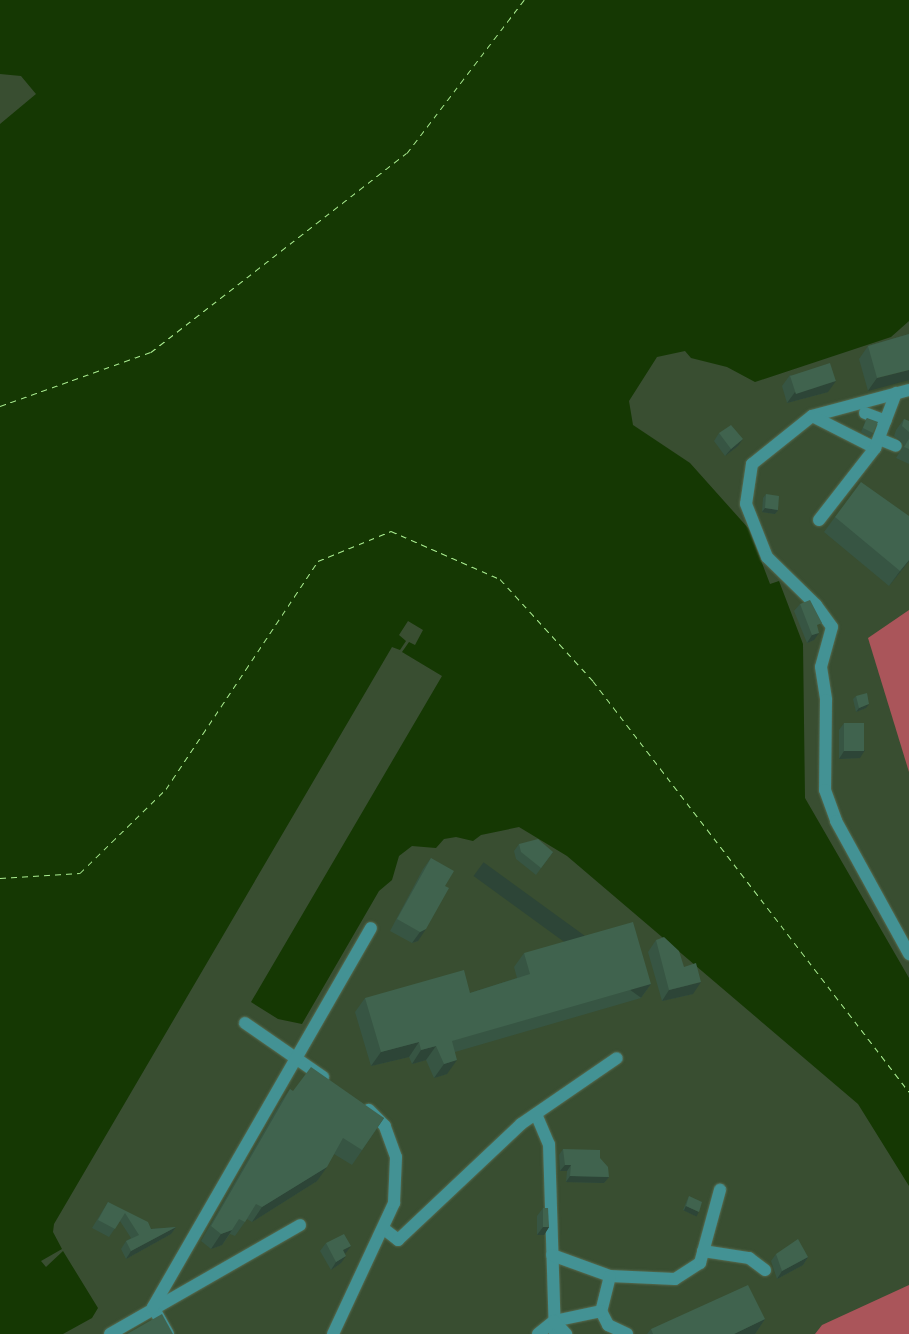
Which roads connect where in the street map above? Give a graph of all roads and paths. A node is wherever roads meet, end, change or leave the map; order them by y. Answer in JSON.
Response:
{"nodes":[{"id":1,"x":909,"y":390,"type":"edge"},
{"id":2,"x":896,"y":393,"type":"junction"},
{"id":3,"x":865,"y":413,"type":"dead end"},
{"id":4,"x":812,"y":416,"type":"junction"},
{"id":5,"x":886,"y":421,"type":"junction"},
{"id":6,"x":877,"y":444,"type":"junction"},
{"id":7,"x":896,"y":446,"type":"dead end"},
{"id":8,"x":850,"y":482,"type":"junction"},
{"id":9,"x":862,"y":493,"type":"edge"},
{"id":10,"x":819,"y":520,"type":"dead end"},
{"id":11,"x":371,"y":928,"type":"dead end"},
{"id":12,"x":909,"y":954,"type":"edge"},
{"id":13,"x":245,"y":1023,"type":"dead end"},
{"id":14,"x":293,"y":1058,"type":"junction"},
{"id":15,"x":617,"y":1058,"type":"dead end"},
{"id":16,"x":332,"y":1083,"type":"edge"},
{"id":17,"x":355,"y":1098,"type":"edge"},
{"id":18,"x":536,"y":1114,"type":"junction"},
{"id":19,"x":720,"y":1190,"type":"dead end"},
{"id":20,"x":300,"y":1225,"type":"dead end"},
{"id":21,"x":384,"y":1229,"type":"junction"},
{"id":22,"x":703,"y":1251,"type":"junction"},
{"id":23,"x":552,"y":1255,"type":"junction"},
{"id":24,"x":765,"y":1270,"type":"dead end"},
{"id":25,"x":610,"y":1276,"type":"junction"},
{"id":26,"x":153,"y":1307,"type":"junction"},
{"id":27,"x":601,"y":1311,"type":"junction"},
{"id":28,"x":554,"y":1321,"type":"junction"},
{"id":29,"x":110,"y":1334,"type":"edge"},
{"id":30,"x":168,"y":1334,"type":"edge"},
{"id":31,"x":333,"y":1334,"type":"edge"},
{"id":32,"x":538,"y":1334,"type":"edge"},
{"id":33,"x":555,"y":1334,"type":"edge"},
{"id":34,"x":566,"y":1334,"type":"edge"},
{"id":35,"x":626,"y":1334,"type":"edge"}],
"edges":[{"from":1,"to":2,"type":"street"},
{"from":2,"to":4,"type":"street"},
{"from":2,"to":5,"type":"street"},
{"from":3,"to":5,"type":"street"},
{"from":4,"to":6,"type":"street"},
{"from":4,"to":12,"type":"street"},
{"from":5,"to":6,"type":"street"},
{"from":6,"to":7,"type":"street"},
{"from":6,"to":8,"type":"street"},
{"from":8,"to":9,"type":"street"},
{"from":8,"to":10,"type":"street"},
{"from":11,"to":14,"type":"street"},
{"from":13,"to":14,"type":"street"},
{"from":14,"to":16,"type":"street"},
{"from":14,"to":26,"type":"street"},
{"from":15,"to":18,"type":"street"},
{"from":17,"to":21,"type":"street"},
{"from":18,"to":21,"type":"street"},
{"from":18,"to":23,"type":"street"},
{"from":19,"to":22,"type":"street"},
{"from":20,"to":26,"type":"street"},
{"from":21,"to":31,"type":"street"},
{"from":22,"to":24,"type":"street"},
{"from":22,"to":25,"type":"street"},
{"from":23,"to":25,"type":"street"},
{"from":23,"to":28,"type":"street"},
{"from":25,"to":27,"type":"street"},
{"from":26,"to":29,"type":"street"},
{"from":26,"to":30,"type":"street"},
{"from":27,"to":28,"type":"street"},
{"from":27,"to":35,"type":"street"},
{"from":28,"to":32,"type":"street"},
{"from":28,"to":33,"type":"street"},
{"from":28,"to":34,"type":"street"}]}
